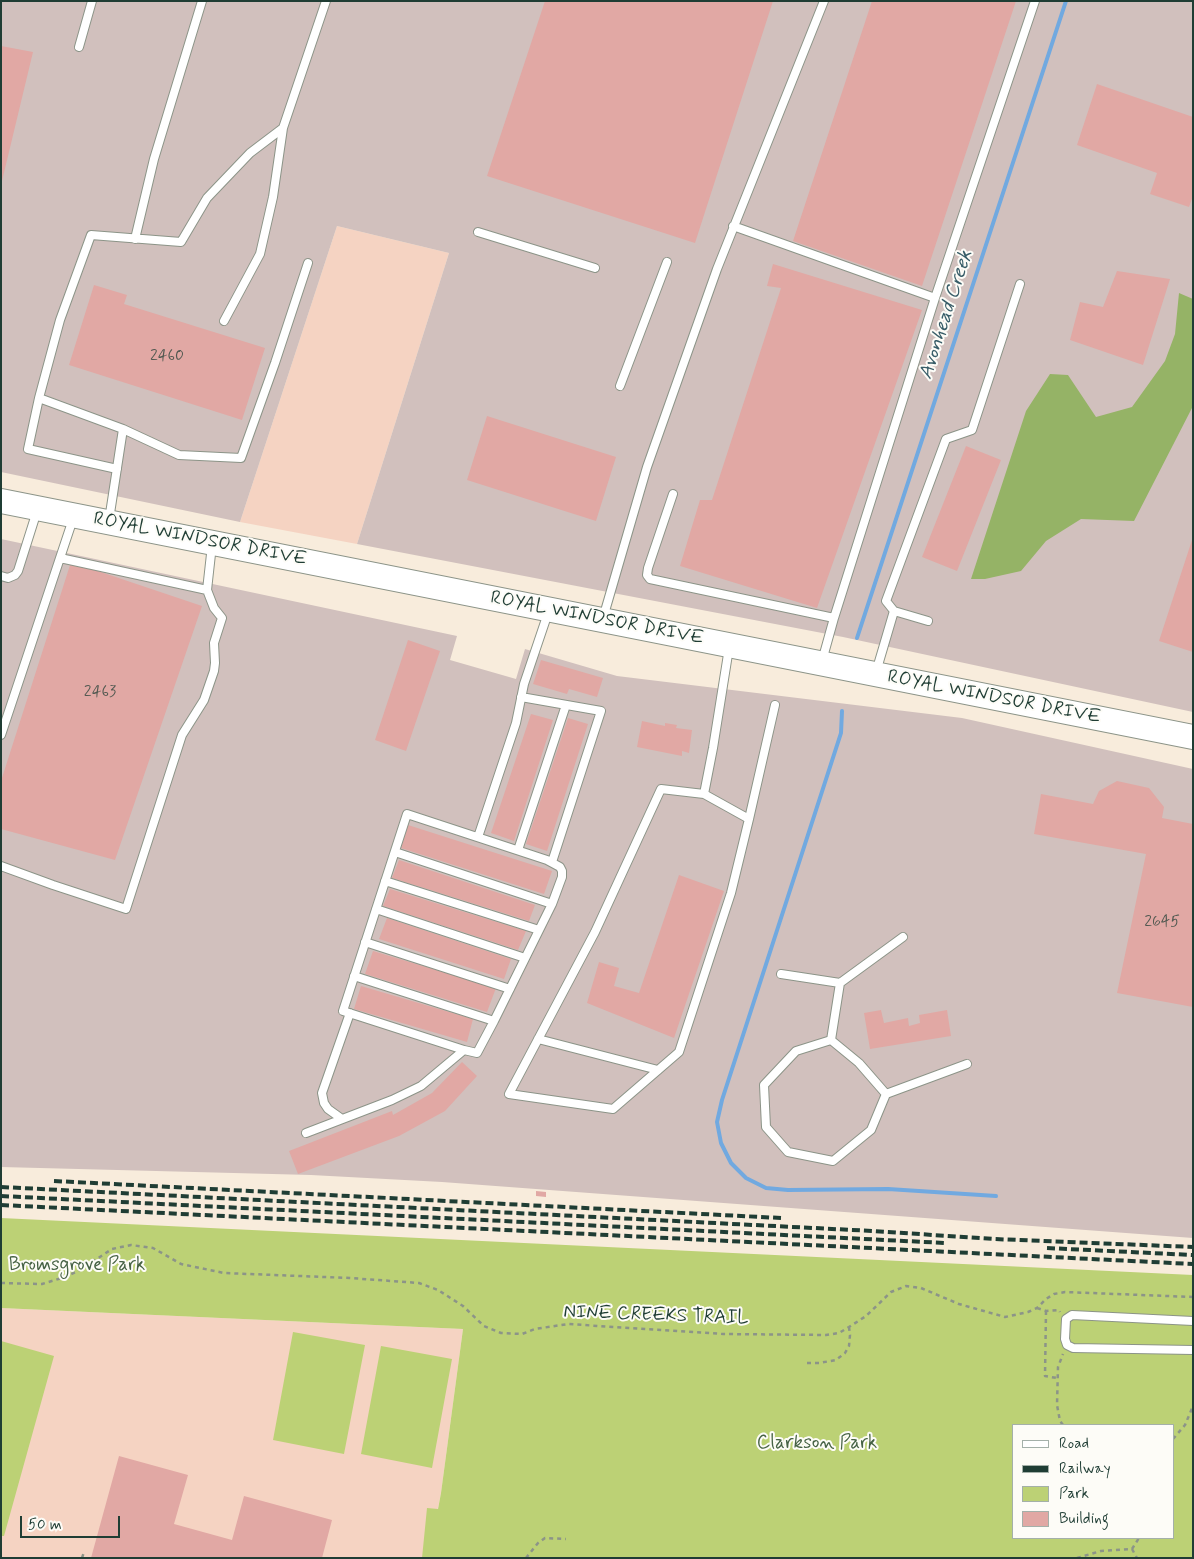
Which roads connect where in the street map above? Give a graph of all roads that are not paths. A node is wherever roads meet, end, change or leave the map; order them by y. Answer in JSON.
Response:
{"nodes":[{"id":1,"x":92,"y":1,"type":"edge"},
{"id":2,"x":202,"y":1,"type":"edge"},
{"id":3,"x":326,"y":1,"type":"edge"},
{"id":4,"x":824,"y":1,"type":"edge"},
{"id":5,"x":1035,"y":1,"type":"edge"},
{"id":6,"x":79,"y":46,"type":"dead end"},
{"id":7,"x":283,"y":128,"type":"junction"},
{"id":8,"x":733,"y":226,"type":"junction"},
{"id":9,"x":478,"y":232,"type":"dead end"},
{"id":10,"x":135,"y":240,"type":"junction"},
{"id":11,"x":667,"y":262,"type":"dead end"},
{"id":12,"x":308,"y":263,"type":"dead end"},
{"id":13,"x":595,"y":268,"type":"dead end"},
{"id":14,"x":1020,"y":284,"type":"dead end"},
{"id":15,"x":935,"y":298,"type":"junction"},
{"id":16,"x":224,"y":321,"type":"dead end"},
{"id":17,"x":620,"y":386,"type":"dead end"},
{"id":18,"x":39,"y":398,"type":"junction"},
{"id":19,"x":123,"y":429,"type":"junction"},
{"id":20,"x":117,"y":469,"type":"junction"},
{"id":21,"x":673,"y":494,"type":"dead end"},
{"id":22,"x":1,"y":500,"type":"edge"},
{"id":23,"x":38,"y":508,"type":"junction"},
{"id":24,"x":74,"y":515,"type":"junction"},
{"id":25,"x":109,"y":522,"type":"junction"},
{"id":26,"x":212,"y":542,"type":"junction"},
{"id":27,"x":60,"y":558,"type":"junction"},
{"id":28,"x":1,"y":576,"type":"edge"},
{"id":29,"x":207,"y":590,"type":"junction"},
{"id":30,"x":550,"y":609,"type":"junction"},
{"id":31,"x":894,"y":611,"type":"junction"},
{"id":32,"x":834,"y":618,"type":"junction"},
{"id":33,"x":603,"y":620,"type":"junction"},
{"id":34,"x":928,"y":621,"type":"dead end"},
{"id":35,"x":730,"y":645,"type":"junction"},
{"id":36,"x":822,"y":663,"type":"junction"},
{"id":37,"x":876,"y":674,"type":"junction"},
{"id":38,"x":521,"y":697,"type":"junction"},
{"id":39,"x":566,"y":705,"type":"junction"},
{"id":40,"x":775,"y":706,"type":"dead end"},
{"id":41,"x":1,"y":735,"type":"edge"},
{"id":42,"x":1193,"y":737,"type":"edge"},
{"id":43,"x":704,"y":794,"type":"junction"},
{"id":44,"x":749,"y":819,"type":"junction"},
{"id":45,"x":478,"y":837,"type":"junction"},
{"id":46,"x":518,"y":850,"type":"junction"},
{"id":47,"x":395,"y":852,"type":"junction"},
{"id":48,"x":552,"y":862,"type":"junction"},
{"id":49,"x":1,"y":866,"type":"edge"},
{"id":50,"x":385,"y":881,"type":"junction"},
{"id":51,"x":552,"y":904,"type":"junction"},
{"id":52,"x":376,"y":910,"type":"junction"},
{"id":53,"x":539,"y":930,"type":"junction"},
{"id":54,"x":903,"y":938,"type":"dead end"},
{"id":55,"x":365,"y":942,"type":"junction"},
{"id":56,"x":525,"y":958,"type":"junction"},
{"id":57,"x":781,"y":974,"type":"dead end"},
{"id":58,"x":354,"y":976,"type":"junction"},
{"id":59,"x":840,"y":983,"type":"junction"},
{"id":60,"x":510,"y":989,"type":"junction"},
{"id":61,"x":350,"y":1013,"type":"junction"},
{"id":62,"x":494,"y":1022,"type":"junction"},
{"id":63,"x":538,"y":1039,"type":"junction"},
{"id":64,"x":831,"y":1040,"type":"junction"},
{"id":65,"x":464,"y":1050,"type":"junction"},
{"id":66,"x":967,"y":1064,"type":"dead end"},
{"id":67,"x":658,"y":1070,"type":"junction"},
{"id":68,"x":886,"y":1094,"type":"junction"},
{"id":69,"x":342,"y":1119,"type":"junction"},
{"id":70,"x":306,"y":1133,"type":"dead end"},
{"id":71,"x":1193,"y":1320,"type":"edge"},
{"id":72,"x":1193,"y":1350,"type":"edge"}],
"edges":[{"from":1,"to":6,"type":"lane"},
{"from":2,"to":10,"type":"lane"},
{"from":3,"to":7,"type":"lane"},
{"from":4,"to":8,"type":"lane"},
{"from":5,"to":15,"type":"lane"},
{"from":7,"to":10,"type":"lane"},
{"from":7,"to":16,"type":"lane"},
{"from":8,"to":15,"type":"lane"},
{"from":8,"to":33,"type":"lane"},
{"from":9,"to":13,"type":"lane"},
{"from":10,"to":18,"type":"lane"},
{"from":11,"to":17,"type":"lane"},
{"from":12,"to":19,"type":"lane"},
{"from":14,"to":31,"type":"lane"},
{"from":15,"to":32,"type":"lane"},
{"from":18,"to":19,"type":"lane"},
{"from":18,"to":20,"type":"lane"},
{"from":19,"to":20,"type":"lane"},
{"from":20,"to":25,"type":"lane"},
{"from":21,"to":32,"type":"lane"},
{"from":22,"to":23,"type":"main road","name":"ROYAL WINDSOR DRIVE"},
{"from":23,"to":24,"type":"main road","name":"ROYAL WINDSOR DRIVE"},
{"from":23,"to":28,"type":"lane"},
{"from":24,"to":25,"type":"main road","name":"ROYAL WINDSOR DRIVE"},
{"from":24,"to":27,"type":"lane"},
{"from":25,"to":26,"type":"main road","name":"ROYAL WINDSOR DRIVE"},
{"from":26,"to":29,"type":"lane"},
{"from":26,"to":30,"type":"main road","name":"ROYAL WINDSOR DRIVE"},
{"from":27,"to":29,"type":"lane"},
{"from":27,"to":41,"type":"lane"},
{"from":29,"to":49,"type":"lane"},
{"from":30,"to":33,"type":"main road","name":"ROYAL WINDSOR DRIVE"},
{"from":30,"to":38,"type":"lane"},
{"from":31,"to":34,"type":"lane"},
{"from":31,"to":37,"type":"lane"},
{"from":32,"to":36,"type":"lane"},
{"from":33,"to":35,"type":"main road","name":"ROYAL WINDSOR DRIVE"},
{"from":35,"to":36,"type":"main road","name":"ROYAL WINDSOR DRIVE"},
{"from":35,"to":43,"type":"lane"},
{"from":36,"to":37,"type":"main road","name":"ROYAL WINDSOR DRIVE"},
{"from":37,"to":42,"type":"main road","name":"ROYAL WINDSOR DRIVE"},
{"from":38,"to":39,"type":"lane"},
{"from":38,"to":45,"type":"lane"},
{"from":39,"to":46,"type":"lane"},
{"from":39,"to":48,"type":"lane"},
{"from":40,"to":44,"type":"lane"},
{"from":43,"to":44,"type":"lane"},
{"from":43,"to":63,"type":"lane"},
{"from":44,"to":67,"type":"lane"},
{"from":45,"to":46,"type":"lane"},
{"from":45,"to":47,"type":"lane"},
{"from":46,"to":48,"type":"lane"},
{"from":47,"to":50,"type":"lane"},
{"from":47,"to":51,"type":"lane"},
{"from":48,"to":51,"type":"lane"},
{"from":50,"to":52,"type":"lane"},
{"from":50,"to":53,"type":"lane"},
{"from":51,"to":53,"type":"lane"},
{"from":52,"to":55,"type":"lane"},
{"from":52,"to":56,"type":"lane"},
{"from":53,"to":56,"type":"lane"},
{"from":54,"to":59,"type":"lane"},
{"from":55,"to":58,"type":"lane"},
{"from":55,"to":60,"type":"lane"},
{"from":56,"to":60,"type":"lane"},
{"from":57,"to":59,"type":"lane"},
{"from":58,"to":61,"type":"lane"},
{"from":58,"to":62,"type":"lane"},
{"from":59,"to":64,"type":"lane"},
{"from":60,"to":62,"type":"lane"},
{"from":61,"to":65,"type":"lane"},
{"from":61,"to":69,"type":"lane"},
{"from":62,"to":65,"type":"lane"},
{"from":63,"to":67,"type":"lane"},
{"from":63,"to":67,"type":"lane"},
{"from":64,"to":68,"type":"lane"},
{"from":64,"to":68,"type":"lane"},
{"from":65,"to":69,"type":"lane"},
{"from":66,"to":68,"type":"lane"},
{"from":69,"to":70,"type":"lane"},
{"from":71,"to":72,"type":"lane"}]}
